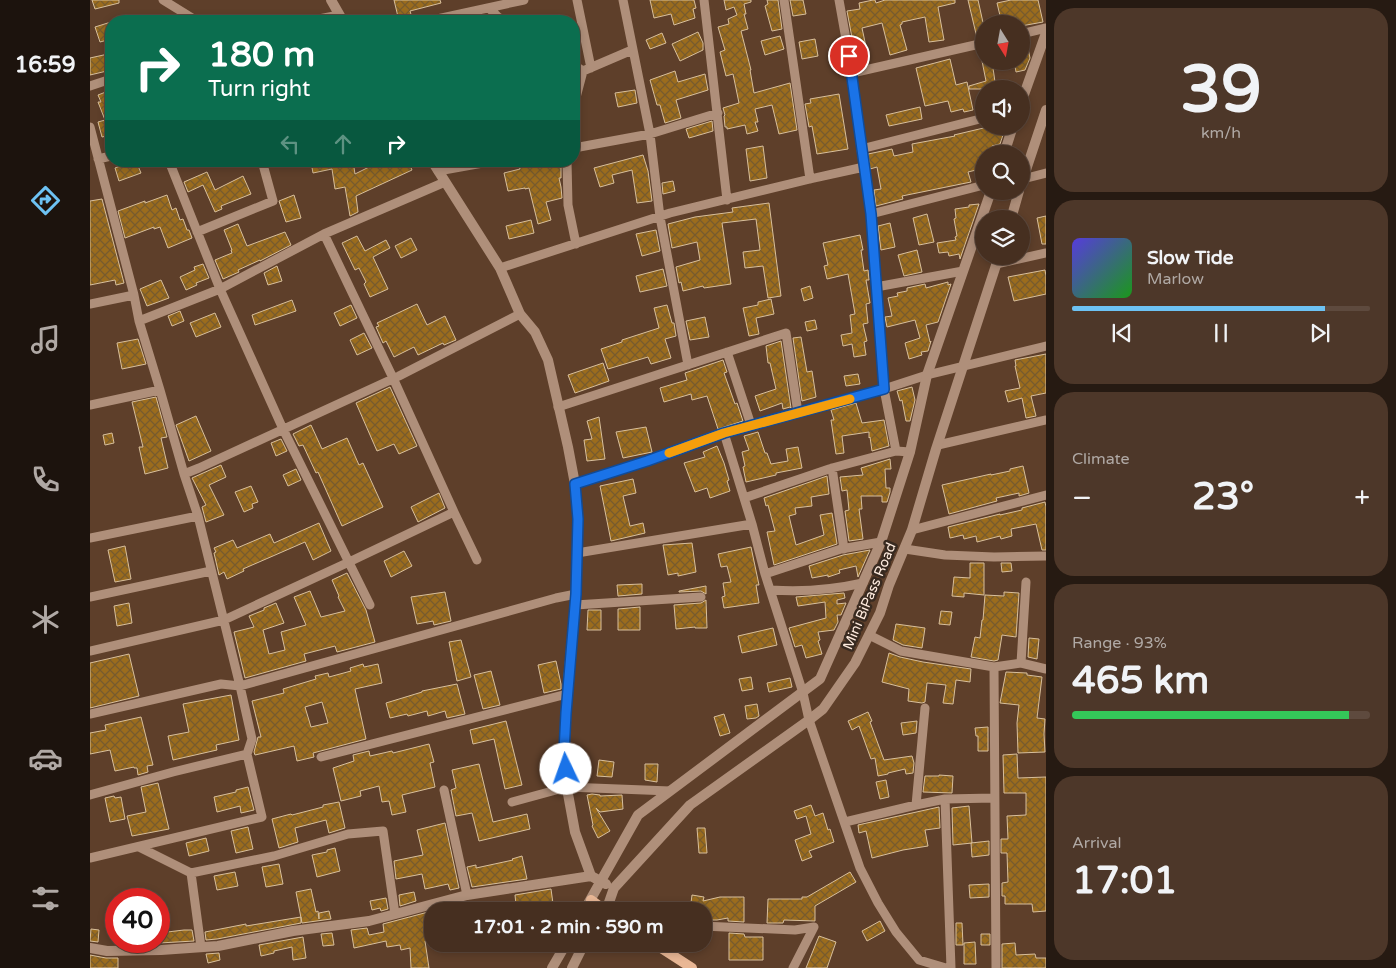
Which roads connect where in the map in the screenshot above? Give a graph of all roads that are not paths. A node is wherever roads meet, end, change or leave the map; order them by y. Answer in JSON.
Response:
{"nodes":[{"id":1,"x":163,"y":0,"type":"edge"},
{"id":2,"x":330,"y":0,"type":"edge"},
{"id":3,"x":524,"y":0,"type":"edge"},
{"id":4,"x":577,"y":0,"type":"edge"},
{"id":5,"x":623,"y":0,"type":"edge"},
{"id":6,"x":704,"y":0,"type":"edge"},
{"id":7,"x":784,"y":0,"type":"edge"},
{"id":8,"x":842,"y":1,"type":"edge"},
{"id":9,"x":483,"y":6,"type":"edge"},
{"id":10,"x":187,"y":15,"type":"edge"},
{"id":11,"x":339,"y":15,"type":"edge"},
{"id":12,"x":450,"y":15,"type":"edge"},
{"id":13,"x":495,"y":15,"type":"edge"},
{"id":14,"x":579,"y":15,"type":"edge"},
{"id":15,"x":580,"y":21,"type":"edge"},
{"id":16,"x":1046,"y":28,"type":"edge"},
{"id":17,"x":1030,"y":32,"type":"edge"},
{"id":18,"x":1046,"y":32,"type":"edge"},
{"id":19,"x":975,"y":45,"type":"edge"},
{"id":20,"x":632,"y":50,"type":"junction"},
{"id":21,"x":580,"y":67,"type":"edge"},
{"id":22,"x":587,"y":70,"type":"junction"},
{"id":23,"x":852,"y":73,"type":"junction"},
{"id":24,"x":1029,"y":80,"type":"edge"},
{"id":25,"x":105,"y":81,"type":"edge"},
{"id":26,"x":90,"y":86,"type":"edge"},
{"id":27,"x":580,"y":89,"type":"edge"},
{"id":28,"x":1046,"y":110,"type":"edge"},
{"id":29,"x":718,"y":113,"type":"junction"},
{"id":30,"x":975,"y":120,"type":"edge"},
{"id":31,"x":90,"y":126,"type":"edge"},
{"id":32,"x":650,"y":134,"type":"junction"},
{"id":33,"x":580,"y":147,"type":"edge"},
{"id":34,"x":861,"y":149,"type":"junction"},
{"id":35,"x":105,"y":157,"type":"edge"},
{"id":36,"x":1030,"y":158,"type":"edge"},
{"id":37,"x":98,"y":159,"type":"junction"},
{"id":38,"x":170,"y":167,"type":"edge"},
{"id":39,"x":264,"y":167,"type":"edge"},
{"id":40,"x":436,"y":167,"type":"edge"},
{"id":41,"x":457,"y":167,"type":"edge"},
{"id":42,"x":567,"y":167,"type":"edge"},
{"id":43,"x":864,"y":167,"type":"junction"},
{"id":44,"x":438,"y":170,"type":"junction"},
{"id":45,"x":1046,"y":173,"type":"edge"},
{"id":46,"x":810,"y":179,"type":"junction"},
{"id":47,"x":1030,"y":179,"type":"edge"},
{"id":48,"x":445,"y":182,"type":"junction"},
{"id":49,"x":975,"y":187,"type":"edge"},
{"id":50,"x":727,"y":200,"type":"junction"},
{"id":51,"x":988,"y":200,"type":"edge"},
{"id":52,"x":871,"y":214,"type":"junction"},
{"id":53,"x":660,"y":217,"type":"junction"},
{"id":54,"x":197,"y":232,"type":"junction"},
{"id":55,"x":324,"y":234,"type":"junction"},
{"id":56,"x":576,"y":244,"type":"junction"},
{"id":57,"x":1046,"y":253,"type":"edge"},
{"id":58,"x":1030,"y":255,"type":"edge"},
{"id":59,"x":996,"y":265,"type":"edge"},
{"id":60,"x":500,"y":268,"type":"junction"},
{"id":61,"x":963,"y":271,"type":"junction"},
{"id":62,"x":876,"y":287,"type":"junction"},
{"id":63,"x":220,"y":288,"type":"junction"},
{"id":64,"x":134,"y":295,"type":"junction"},
{"id":65,"x":90,"y":304,"type":"edge"},
{"id":66,"x":520,"y":314,"type":"junction"},
{"id":67,"x":139,"y":321,"type":"junction"},
{"id":68,"x":1046,"y":346,"type":"edge"},
{"id":69,"x":727,"y":352,"type":"junction"},
{"id":70,"x":688,"y":365,"type":"junction"},
{"id":71,"x":962,"y":367,"type":"junction"},
{"id":72,"x":927,"y":375,"type":"junction"},
{"id":73,"x":393,"y":378,"type":"junction"},
{"id":74,"x":884,"y":389,"type":"junction"},
{"id":75,"x":160,"y":390,"type":"junction"},
{"id":76,"x":90,"y":405,"type":"edge"},
{"id":77,"x":558,"y":407,"type":"junction"},
{"id":78,"x":798,"y":413,"type":"junction"},
{"id":79,"x":1046,"y":420,"type":"edge"},
{"id":80,"x":752,"y":425,"type":"junction"},
{"id":81,"x":283,"y":429,"type":"junction"},
{"id":82,"x":724,"y":433,"type":"junction"},
{"id":83,"x":938,"y":445,"type":"junction"},
{"id":84,"x":896,"y":451,"type":"junction"},
{"id":85,"x":910,"y":452,"type":"junction"},
{"id":86,"x":832,"y":468,"type":"junction"},
{"id":87,"x":184,"y":474,"type":"junction"},
{"id":88,"x":575,"y":484,"type":"junction"},
{"id":89,"x":1046,"y":495,"type":"edge"},
{"id":90,"x":744,"y":498,"type":"junction"},
{"id":91,"x":454,"y":512,"type":"junction"},
{"id":92,"x":198,"y":516,"type":"junction"},
{"id":93,"x":752,"y":524,"type":"junction"},
{"id":94,"x":912,"y":530,"type":"junction"},
{"id":95,"x":90,"y":538,"type":"edge"},
{"id":96,"x":881,"y":542,"type":"junction"},
{"id":97,"x":844,"y":549,"type":"junction"},
{"id":98,"x":905,"y":549,"type":"junction"},
{"id":99,"x":577,"y":553,"type":"junction"},
{"id":100,"x":1046,"y":556,"type":"edge"},
{"id":101,"x":477,"y":560,"type":"dead end"},
{"id":102,"x":349,"y":562,"type":"junction"},
{"id":103,"x":211,"y":571,"type":"junction"},
{"id":104,"x":765,"y":574,"type":"junction"},
{"id":105,"x":1026,"y":582,"type":"dead end"},
{"id":106,"x":863,"y":583,"type":"junction"},
{"id":107,"x":771,"y":590,"type":"junction"},
{"id":108,"x":90,"y":597,"type":"edge"},
{"id":109,"x":701,"y":597,"type":"dead end"},
{"id":110,"x":576,"y":599,"type":"junction"},
{"id":111,"x":370,"y":605,"type":"dead end"},
{"id":112,"x":224,"y":620,"type":"junction"},
{"id":113,"x":869,"y":635,"type":"junction"},
{"id":114,"x":90,"y":651,"type":"edge"},
{"id":115,"x":1021,"y":663,"type":"junction"},
{"id":116,"x":994,"y":667,"type":"junction"},
{"id":117,"x":1046,"y":669,"type":"edge"},
{"id":118,"x":240,"y":686,"type":"junction"},
{"id":119,"x":803,"y":693,"type":"junction"},
{"id":120,"x":568,"y":694,"type":"junction"},
{"id":121,"x":925,"y":708,"type":"dead end"},
{"id":122,"x":90,"y":714,"type":"edge"},
{"id":123,"x":809,"y":720,"type":"junction"},
{"id":124,"x":247,"y":754,"type":"junction"},
{"id":125,"x":322,"y":757,"type":"dead end"},
{"id":126,"x":567,"y":787,"type":"junction"},
{"id":127,"x":444,"y":790,"type":"dead end"},
{"id":128,"x":670,"y":791,"type":"junction"},
{"id":129,"x":90,"y":795,"type":"edge"},
{"id":130,"x":994,"y":798,"type":"junction"},
{"id":131,"x":945,"y":799,"type":"junction"},
{"id":132,"x":512,"y":802,"type":"dead end"},
{"id":133,"x":916,"y":804,"type":"junction"},
{"id":134,"x":845,"y":822,"type":"junction"},
{"id":135,"x":139,"y":847,"type":"junction"},
{"id":136,"x":90,"y":858,"type":"edge"},
{"id":137,"x":191,"y":873,"type":"junction"},
{"id":138,"x":590,"y":876,"type":"junction"},
{"id":139,"x":601,"y":882,"type":"junction"},
{"id":140,"x":614,"y":888,"type":"junction"},
{"id":141,"x":467,"y":896,"type":"junction"},
{"id":142,"x":591,"y":900,"type":"joint"},
{"id":143,"x":594,"y":902,"type":"edge"},
{"id":144,"x":609,"y":902,"type":"edge"},
{"id":145,"x":395,"y":914,"type":"junction"},
{"id":146,"x":712,"y":926,"type":"edge"},
{"id":147,"x":201,"y":947,"type":"junction"},
{"id":148,"x":90,"y":948,"type":"edge"},
{"id":149,"x":561,"y":952,"type":"edge"},
{"id":150,"x":580,"y":952,"type":"edge"},
{"id":151,"x":667,"y":952,"type":"edge"},
{"id":152,"x":552,"y":968,"type":"edge"},
{"id":153,"x":572,"y":968,"type":"edge"},
{"id":154,"x":692,"y":968,"type":"edge"},
{"id":155,"x":793,"y":968,"type":"edge"},
{"id":156,"x":946,"y":968,"type":"edge"},
{"id":157,"x":951,"y":968,"type":"edge"},
{"id":158,"x":996,"y":968,"type":"edge"}],
"edges":[{"from":1,"to":10,"type":"street"},
{"from":2,"to":11,"type":"street"},
{"from":3,"to":9,"type":"street"},
{"from":4,"to":14,"type":"street"},
{"from":5,"to":20,"type":"street"},
{"from":6,"to":29,"type":"street"},
{"from":7,"to":46,"type":"street"},
{"from":8,"to":23,"type":"street"},
{"from":9,"to":12,"type":"street"},
{"from":9,"to":13,"type":"street"},
{"from":15,"to":22,"type":"street"},
{"from":16,"to":17,"type":"street"},
{"from":18,"to":24,"type":"street"},
{"from":19,"to":23,"type":"street"},
{"from":20,"to":22,"type":"street"},
{"from":20,"to":32,"type":"street"},
{"from":21,"to":22,"type":"street"},
{"from":22,"to":27,"type":"street"},
{"from":23,"to":34,"type":"street"},
{"from":25,"to":26,"type":"street"},
{"from":28,"to":36,"type":"street"},
{"from":29,"to":32,"type":"street"},
{"from":29,"to":50,"type":"street"},
{"from":30,"to":34,"type":"street"},
{"from":31,"to":37,"type":"street"},
{"from":32,"to":33,"type":"street"},
{"from":32,"to":53,"type":"street"},
{"from":34,"to":43,"type":"street"},
{"from":35,"to":37,"type":"street"},
{"from":37,"to":64,"type":"street"},
{"from":38,"to":54,"type":"street"},
{"from":39,"to":54,"type":"street"},
{"from":40,"to":44,"type":"street"},
{"from":41,"to":44,"type":"street"},
{"from":42,"to":56,"type":"street"},
{"from":43,"to":46,"type":"street"},
{"from":43,"to":52,"type":"street"},
{"from":44,"to":48,"type":"street"},
{"from":45,"to":47,"type":"street"},
{"from":46,"to":50,"type":"street"},
{"from":48,"to":55,"type":"street"},
{"from":48,"to":60,"type":"street"},
{"from":49,"to":52,"type":"street"},
{"from":50,"to":53,"type":"street"},
{"from":51,"to":61,"type":"street"},
{"from":52,"to":62,"type":"street"},
{"from":53,"to":56,"type":"street"},
{"from":53,"to":70,"type":"street"},
{"from":54,"to":63,"type":"street"},
{"from":55,"to":63,"type":"street"},
{"from":55,"to":73,"type":"street"},
{"from":56,"to":60,"type":"street"},
{"from":57,"to":58,"type":"street"},
{"from":59,"to":71,"type":"street","name":"Mini BiPass Road"},
{"from":60,"to":66,"type":"street"},
{"from":61,"to":62,"type":"street"},
{"from":61,"to":72,"type":"street"},
{"from":62,"to":74,"type":"street"},
{"from":63,"to":67,"type":"street"},
{"from":63,"to":81,"type":"street"},
{"from":64,"to":65,"type":"street"},
{"from":64,"to":67,"type":"street"},
{"from":66,"to":73,"type":"street"},
{"from":66,"to":77,"type":"street"},
{"from":67,"to":75,"type":"street"},
{"from":68,"to":71,"type":"street"},
{"from":69,"to":70,"type":"street"},
{"from":69,"to":78,"type":"street"},
{"from":69,"to":80,"type":"street"},
{"from":70,"to":77,"type":"street"},
{"from":71,"to":72,"type":"street"},
{"from":71,"to":83,"type":"street","name":"Mini BiPass Road"},
{"from":72,"to":74,"type":"street"},
{"from":72,"to":85,"type":"street"},
{"from":73,"to":81,"type":"street"},
{"from":73,"to":91,"type":"street"},
{"from":74,"to":78,"type":"street"},
{"from":74,"to":84,"type":"street"},
{"from":75,"to":76,"type":"street"},
{"from":75,"to":87,"type":"street"},
{"from":77,"to":88,"type":"street"},
{"from":78,"to":80,"type":"street"},
{"from":79,"to":83,"type":"street"},
{"from":80,"to":82,"type":"street"},
{"from":81,"to":87,"type":"street"},
{"from":81,"to":102,"type":"street"},
{"from":82,"to":88,"type":"street"},
{"from":82,"to":90,"type":"street"},
{"from":83,"to":94,"type":"street","name":"Mini BiPass Road"},
{"from":84,"to":85,"type":"street"},
{"from":84,"to":86,"type":"street"},
{"from":85,"to":96,"type":"street"},
{"from":86,"to":90,"type":"street"},
{"from":86,"to":97,"type":"street"},
{"from":87,"to":92,"type":"street"},
{"from":88,"to":99,"type":"street"},
{"from":89,"to":94,"type":"street"},
{"from":90,"to":93,"type":"street"},
{"from":91,"to":101,"type":"street"},
{"from":91,"to":102,"type":"street"},
{"from":92,"to":95,"type":"street"},
{"from":92,"to":103,"type":"street"},
{"from":93,"to":99,"type":"street"},
{"from":93,"to":104,"type":"street"},
{"from":94,"to":98,"type":"street","name":"Mini BiPass Road"},
{"from":96,"to":97,"type":"street"},
{"from":96,"to":106,"type":"street"},
{"from":97,"to":104,"type":"street"},
{"from":98,"to":100,"type":"street"},
{"from":98,"to":113,"type":"street","name":"Mini BiPass Road"},
{"from":99,"to":110,"type":"street"},
{"from":102,"to":111,"type":"street"},
{"from":102,"to":112,"type":"street"},
{"from":103,"to":108,"type":"street"},
{"from":103,"to":112,"type":"street"},
{"from":104,"to":107,"type":"street"},
{"from":105,"to":115,"type":"street"},
{"from":106,"to":107,"type":"street"},
{"from":106,"to":119,"type":"street"},
{"from":107,"to":119,"type":"street"},
{"from":109,"to":110,"type":"street"},
{"from":110,"to":118,"type":"street"},
{"from":110,"to":120,"type":"street"},
{"from":112,"to":114,"type":"street"},
{"from":112,"to":118,"type":"street"},
{"from":113,"to":116,"type":"street"},
{"from":113,"to":123,"type":"street","name":"Mini BiPass Road"},
{"from":115,"to":116,"type":"street"},
{"from":115,"to":117,"type":"street"},
{"from":116,"to":130,"type":"street"},
{"from":118,"to":122,"type":"street"},
{"from":118,"to":124,"type":"street"},
{"from":119,"to":123,"type":"street"},
{"from":119,"to":128,"type":"street"},
{"from":120,"to":125,"type":"street"},
{"from":120,"to":126,"type":"street"},
{"from":121,"to":133,"type":"street"},
{"from":123,"to":134,"type":"street"},
{"from":123,"to":140,"type":"street","name":"Mini BiPass Road"},
{"from":124,"to":129,"type":"street"},
{"from":124,"to":135,"type":"street"},
{"from":126,"to":128,"type":"street"},
{"from":126,"to":132,"type":"street"},
{"from":126,"to":138,"type":"street"},
{"from":127,"to":141,"type":"street"},
{"from":128,"to":139,"type":"street"},
{"from":130,"to":131,"type":"street"},
{"from":130,"to":158,"type":"street"},
{"from":131,"to":133,"type":"street"},
{"from":131,"to":157,"type":"street"},
{"from":133,"to":134,"type":"street"},
{"from":134,"to":156,"type":"street"},
{"from":135,"to":136,"type":"street"},
{"from":135,"to":137,"type":"street"},
{"from":137,"to":145,"type":"street"},
{"from":137,"to":147,"type":"street"},
{"from":138,"to":139,"type":"street"},
{"from":138,"to":141,"type":"street"},
{"from":139,"to":140,"type":"street"},
{"from":139,"to":142,"type":"street"},
{"from":140,"to":144,"type":"street","name":"Mini BiPass Road"},
{"from":141,"to":145,"type":"street"},
{"from":142,"to":143,"type":"main road"},
{"from":145,"to":147,"type":"street"},
{"from":146,"to":155,"type":"street"},
{"from":147,"to":148,"type":"street"},
{"from":149,"to":152,"type":"street"},
{"from":150,"to":153,"type":"street"},
{"from":151,"to":154,"type":"main road"}]}
